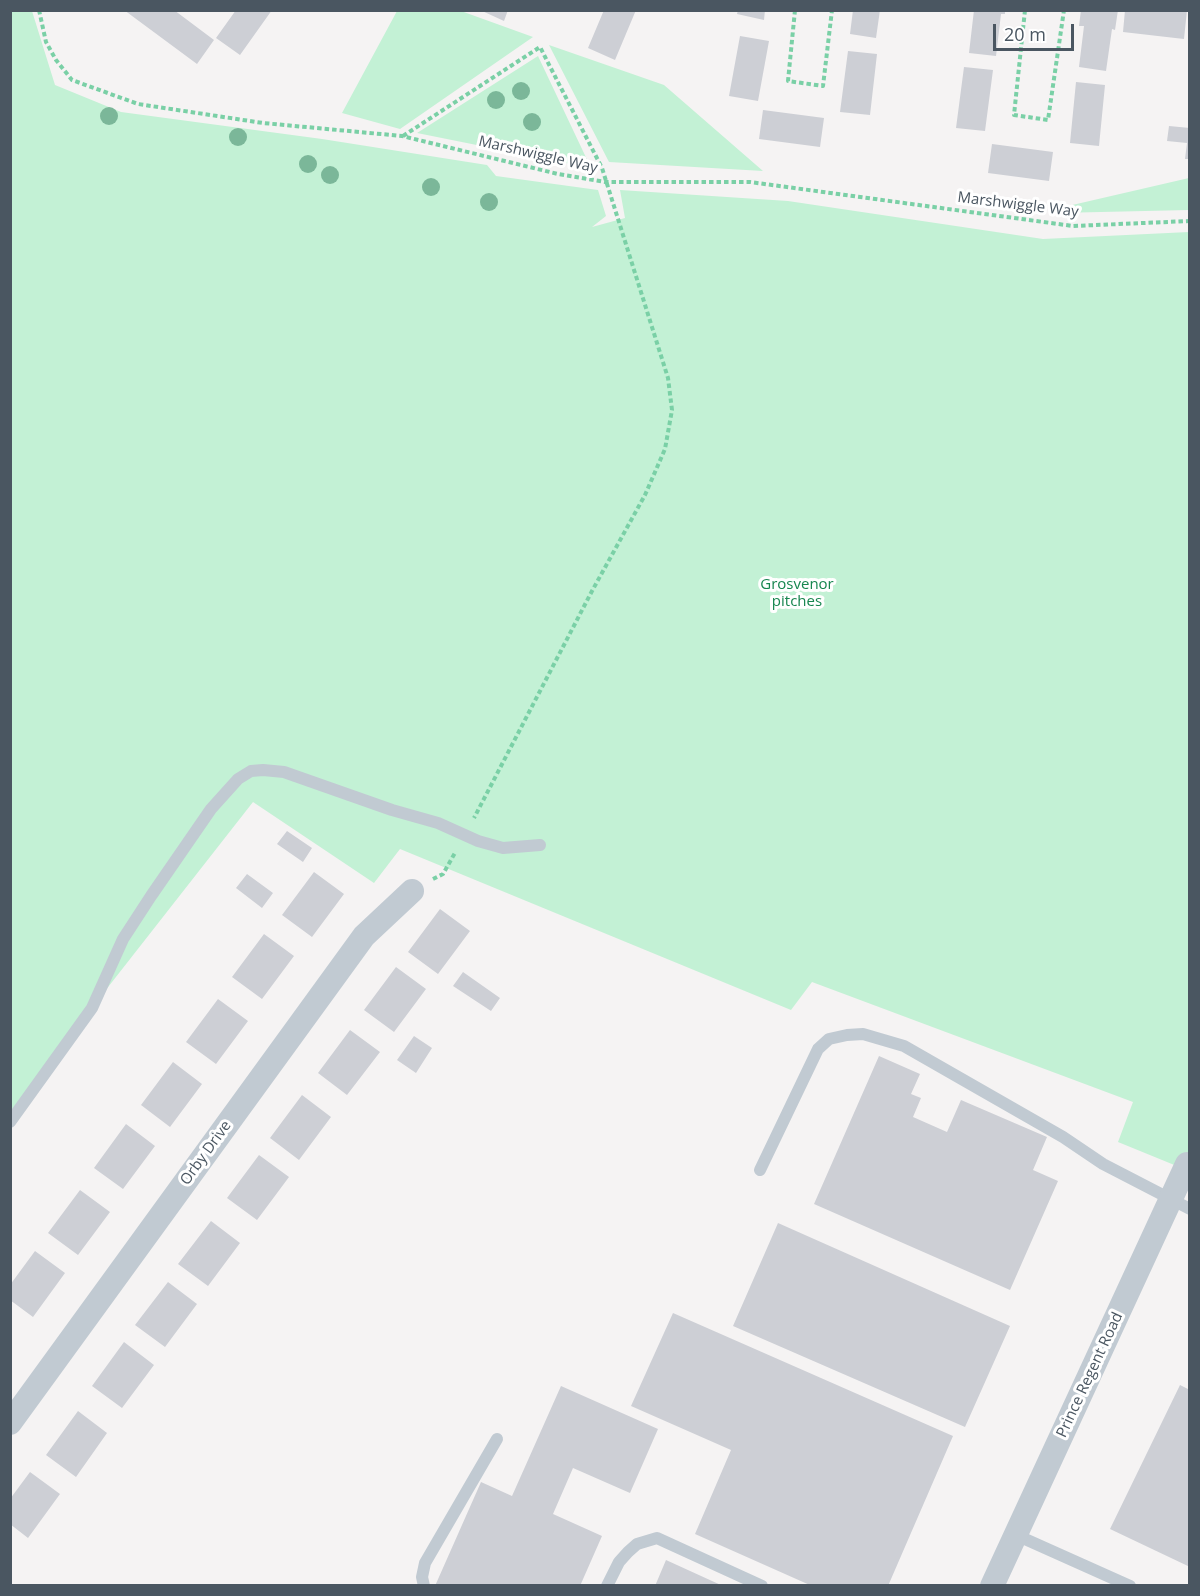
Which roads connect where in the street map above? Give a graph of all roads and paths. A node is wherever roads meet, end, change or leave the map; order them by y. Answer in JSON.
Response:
{"nodes":[{"id":1,"x":39,"y":10,"type":"edge"},
{"id":2,"x":795,"y":10,"type":"edge"},
{"id":3,"x":832,"y":10,"type":"edge"},
{"id":4,"x":1025,"y":10,"type":"edge"},
{"id":5,"x":1064,"y":10,"type":"edge"},
{"id":6,"x":402,"y":136,"type":"junction"},
{"id":7,"x":606,"y":183,"type":"junction"},
{"id":8,"x":1190,"y":221,"type":"edge"},
{"id":9,"x":464,"y":835,"type":"junction"},
{"id":10,"x":540,"y":845,"type":"dead end"},
{"id":11,"x":412,"y":891,"type":"joint"},
{"id":12,"x":10,"y":1122,"type":"edge"},
{"id":13,"x":1187,"y":1164,"type":"dead end"},
{"id":14,"x":760,"y":1170,"type":"dead end"},
{"id":15,"x":1180,"y":1205,"type":"edge"},
{"id":16,"x":10,"y":1424,"type":"edge"},
{"id":17,"x":497,"y":1439,"type":"dead end"},
{"id":18,"x":1016,"y":1534,"type":"junction"},
{"id":19,"x":424,"y":1586,"type":"edge"},
{"id":20,"x":607,"y":1586,"type":"edge"},
{"id":21,"x":762,"y":1586,"type":"edge"},
{"id":22,"x":992,"y":1586,"type":"edge"},
{"id":23,"x":1130,"y":1586,"type":"edge"}],
"edges":[{"from":1,"to":6,"type":"path","name":"Marshwiggle Way"},
{"from":2,"to":3,"type":"path"},
{"from":4,"to":5,"type":"path"},
{"from":6,"to":7,"type":"path","name":"Marshwiggle Way"},
{"from":6,"to":7,"type":"path"},
{"from":7,"to":8,"type":"path","name":"Marshwiggle Way"},
{"from":7,"to":9,"type":"path"},
{"from":9,"to":10,"type":"lane"},
{"from":9,"to":11,"type":"path"},
{"from":9,"to":12,"type":"lane"},
{"from":11,"to":16,"type":"street","name":"Orby Drive"},
{"from":13,"to":15,"type":"street","name":"Prince Regent Road"},
{"from":14,"to":15,"type":"lane"},
{"from":15,"to":18,"type":"street","name":"Prince Regent Road"},
{"from":17,"to":19,"type":"lane"},
{"from":18,"to":22,"type":"street","name":"Prince Regent Road"},
{"from":18,"to":23,"type":"lane"},
{"from":20,"to":21,"type":"lane"}]}
